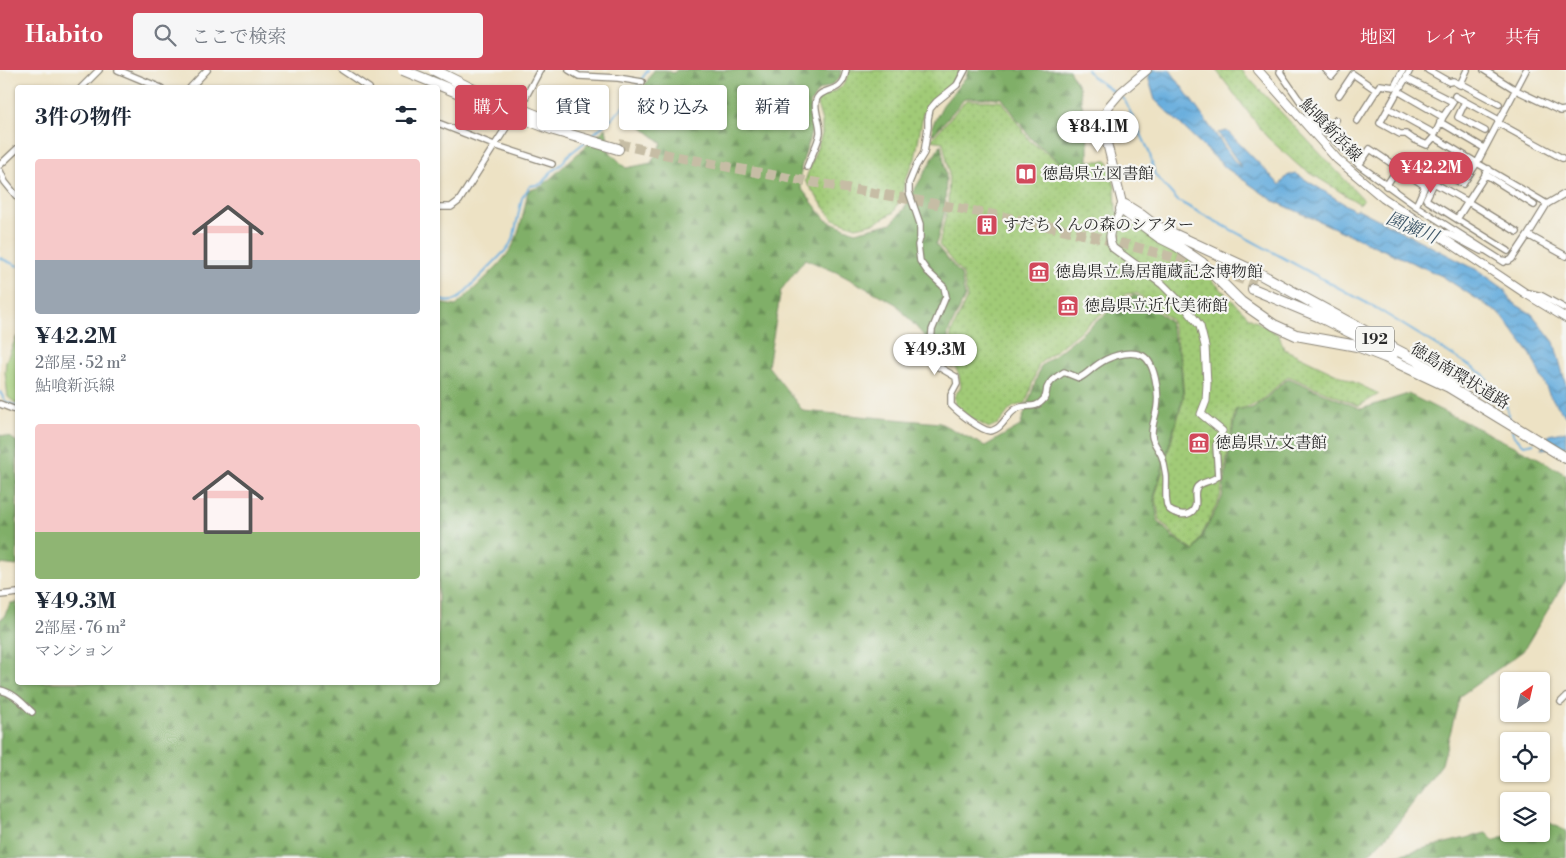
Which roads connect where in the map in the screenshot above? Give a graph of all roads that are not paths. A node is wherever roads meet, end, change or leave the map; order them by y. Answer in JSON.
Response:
{"nodes":[{"id":1,"x":99,"y":70,"type":"edge"},
{"id":2,"x":118,"y":70,"type":"edge"},
{"id":3,"x":206,"y":70,"type":"edge"},
{"id":4,"x":342,"y":70,"type":"edge"},
{"id":5,"x":403,"y":70,"type":"edge"},
{"id":6,"x":434,"y":70,"type":"edge"},
{"id":7,"x":540,"y":70,"type":"edge"},
{"id":8,"x":569,"y":70,"type":"edge"},
{"id":9,"x":846,"y":70,"type":"edge"},
{"id":10,"x":965,"y":70,"type":"edge"},
{"id":11,"x":1147,"y":70,"type":"edge"},
{"id":12,"x":1258,"y":70,"type":"edge"},
{"id":13,"x":1281,"y":70,"type":"edge"},
{"id":14,"x":1326,"y":70,"type":"edge"},
{"id":15,"x":1336,"y":70,"type":"edge"},
{"id":16,"x":1404,"y":70,"type":"edge"},
{"id":17,"x":1410,"y":70,"type":"edge"},
{"id":18,"x":1428,"y":70,"type":"edge"},
{"id":19,"x":1467,"y":70,"type":"edge"},
{"id":20,"x":1484,"y":70,"type":"edge"},
{"id":21,"x":1525,"y":70,"type":"edge"},
{"id":22,"x":1406,"y":78,"type":"junction"},
{"id":23,"x":642,"y":82,"type":"dead end"},
{"id":24,"x":1460,"y":84,"type":"junction"},
{"id":25,"x":84,"y":85,"type":"edge"},
{"id":26,"x":154,"y":85,"type":"edge"},
{"id":27,"x":193,"y":85,"type":"edge"},
{"id":28,"x":364,"y":85,"type":"edge"},
{"id":29,"x":439,"y":85,"type":"edge"},
{"id":30,"x":440,"y":85,"type":"edge"},
{"id":31,"x":1376,"y":90,"type":"junction"},
{"id":32,"x":1516,"y":90,"type":"junction"},
{"id":33,"x":1398,"y":91,"type":"junction"},
{"id":34,"x":1339,"y":95,"type":"dead end"},
{"id":35,"x":1298,"y":99,"type":"junction"},
{"id":36,"x":1454,"y":99,"type":"junction"},
{"id":37,"x":1465,"y":102,"type":"junction"},
{"id":38,"x":1499,"y":104,"type":"dead end"},
{"id":39,"x":1388,"y":108,"type":"junction"},
{"id":40,"x":1566,"y":110,"type":"edge"},
{"id":41,"x":537,"y":119,"type":"edge"},
{"id":42,"x":1336,"y":120,"type":"dead end"},
{"id":43,"x":1442,"y":120,"type":"junction"},
{"id":44,"x":537,"y":121,"type":"edge"},
{"id":45,"x":1498,"y":121,"type":"junction"},
{"id":46,"x":1357,"y":122,"type":"dead end"},
{"id":47,"x":440,"y":124,"type":"edge"},
{"id":48,"x":564,"y":130,"type":"edge"},
{"id":49,"x":1485,"y":131,"type":"dead end"},
{"id":50,"x":1328,"y":134,"type":"junction"},
{"id":51,"x":1434,"y":135,"type":"junction"},
{"id":52,"x":1320,"y":140,"type":"junction"},
{"id":53,"x":494,"y":146,"type":"junction"},
{"id":54,"x":618,"y":147,"type":"tunnel mouth"},
{"id":55,"x":1484,"y":148,"type":"junction"},
{"id":56,"x":15,"y":151,"type":"edge"},
{"id":57,"x":1562,"y":158,"type":"dead end"},
{"id":58,"x":1477,"y":163,"type":"junction"},
{"id":59,"x":552,"y":164,"type":"dead end"},
{"id":60,"x":0,"y":165,"type":"edge"},
{"id":61,"x":1359,"y":165,"type":"junction"},
{"id":62,"x":807,"y":167,"type":"dead end"},
{"id":63,"x":1398,"y":168,"type":"junction"},
{"id":64,"x":0,"y":171,"type":"edge"},
{"id":65,"x":1487,"y":171,"type":"junction"},
{"id":66,"x":1386,"y":186,"type":"junction"},
{"id":67,"x":1425,"y":186,"type":"junction"},
{"id":68,"x":1566,"y":193,"type":"edge"},
{"id":69,"x":15,"y":194,"type":"edge"},
{"id":70,"x":1468,"y":202,"type":"junction"},
{"id":71,"x":1547,"y":204,"type":"junction"},
{"id":72,"x":1534,"y":205,"type":"dead end"},
{"id":73,"x":1121,"y":206,"type":"junction"},
{"id":74,"x":1416,"y":206,"type":"junction"},
{"id":75,"x":440,"y":207,"type":"edge"},
{"id":76,"x":1457,"y":219,"type":"junction"},
{"id":77,"x":1435,"y":232,"type":"junction"},
{"id":78,"x":1517,"y":232,"type":"dead end"},
{"id":79,"x":1528,"y":234,"type":"junction"},
{"id":80,"x":1508,"y":250,"type":"dead end"},
{"id":81,"x":1566,"y":256,"type":"edge"},
{"id":82,"x":1504,"y":262,"type":"junction"},
{"id":83,"x":1525,"y":292,"type":"junction"},
{"id":84,"x":1566,"y":309,"type":"edge"},
{"id":85,"x":1566,"y":318,"type":"edge"},
{"id":86,"x":1416,"y":360,"type":"junction"},
{"id":87,"x":1449,"y":387,"type":"junction"},
{"id":88,"x":0,"y":404,"type":"edge"},
{"id":89,"x":1488,"y":408,"type":"junction"},
{"id":90,"x":15,"y":410,"type":"edge"},
{"id":91,"x":1222,"y":431,"type":"joint"},
{"id":92,"x":1566,"y":452,"type":"edge"},
{"id":93,"x":1566,"y":458,"type":"edge"},
{"id":94,"x":15,"y":594,"type":"edge"},
{"id":95,"x":0,"y":595,"type":"edge"},
{"id":96,"x":0,"y":690,"type":"edge"},
{"id":97,"x":1566,"y":697,"type":"edge"},
{"id":98,"x":1561,"y":702,"type":"dead end"},
{"id":99,"x":32,"y":712,"type":"dead end"}],
"edges":[{"from":1,"to":25,"type":"street"},
{"from":2,"to":26,"type":"street"},
{"from":3,"to":27,"type":"street"},
{"from":4,"to":28,"type":"street"},
{"from":5,"to":29,"type":"highway","bridge":true},
{"from":6,"to":41,"type":"highway","bridge":true},
{"from":7,"to":53,"type":"street"},
{"from":8,"to":23,"type":"street"},
{"from":9,"to":62,"type":"street"},
{"from":10,"to":91,"type":"street"},
{"from":11,"to":73,"type":"main road"},
{"from":12,"to":52,"type":"main road","name":"鮎喰新浜線"},
{"from":13,"to":35,"type":"street"},
{"from":14,"to":15,"type":"street"},
{"from":16,"to":31,"type":"street"},
{"from":17,"to":22,"type":"street"},
{"from":18,"to":24,"type":"street"},
{"from":19,"to":24,"type":"street"},
{"from":20,"to":32,"type":"street"},
{"from":21,"to":32,"type":"street"},
{"from":22,"to":33,"type":"street"},
{"from":22,"to":36,"type":"street"},
{"from":24,"to":36,"type":"street"},
{"from":24,"to":38,"type":"street"},
{"from":30,"to":44,"type":"highway","bridge":true},
{"from":31,"to":34,"type":"street"},
{"from":31,"to":46,"type":"street"},
{"from":32,"to":40,"type":"street"},
{"from":32,"to":45,"type":"street"},
{"from":33,"to":39,"type":"street"},
{"from":33,"to":43,"type":"street"},
{"from":35,"to":50,"type":"street"},
{"from":35,"to":52,"type":"street"},
{"from":36,"to":37,"type":"street"},
{"from":36,"to":43,"type":"street"},
{"from":37,"to":45,"type":"street"},
{"from":37,"to":49,"type":"street"},
{"from":39,"to":51,"type":"street"},
{"from":39,"to":51,"type":"street"},
{"from":42,"to":50,"type":"street"},
{"from":43,"to":51,"type":"street"},
{"from":43,"to":55,"type":"street"},
{"from":45,"to":55,"type":"street"},
{"from":45,"to":57,"type":"street"},
{"from":47,"to":53,"type":"street"},
{"from":48,"to":54,"type":"highway"},
{"from":50,"to":61,"type":"street"},
{"from":51,"to":58,"type":"street"},
{"from":52,"to":77,"type":"main road","name":"鮎喰新浜線"},
{"from":53,"to":59,"type":"street"},
{"from":53,"to":75,"type":"street"},
{"from":55,"to":58,"type":"street"},
{"from":56,"to":60,"type":"street"},
{"from":58,"to":65,"type":"street"},
{"from":58,"to":67,"type":"street"},
{"from":61,"to":63,"type":"street"},
{"from":61,"to":66,"type":"street"},
{"from":63,"to":66,"type":"street"},
{"from":63,"to":67,"type":"street"},
{"from":64,"to":69,"type":"street"},
{"from":65,"to":70,"type":"street"},
{"from":65,"to":71,"type":"street"},
{"from":65,"to":72,"type":"street"},
{"from":66,"to":74,"type":"street"},
{"from":67,"to":74,"type":"street"},
{"from":68,"to":71,"type":"street"},
{"from":70,"to":76,"type":"street"},
{"from":70,"to":76,"type":"street"},
{"from":70,"to":78,"type":"street"},
{"from":71,"to":79,"type":"street"},
{"from":73,"to":86,"type":"highway"},
{"from":73,"to":87,"type":"highway"},
{"from":73,"to":91,"type":"street"},
{"from":74,"to":82,"type":"street"},
{"from":76,"to":80,"type":"street"},
{"from":77,"to":82,"type":"street"},
{"from":77,"to":83,"type":"main road","name":"鮎喰新浜線"},
{"from":79,"to":81,"type":"street"},
{"from":79,"to":82,"type":"street"},
{"from":83,"to":84,"type":"street"},
{"from":83,"to":85,"type":"main road","name":"鮎喰新浜線"},
{"from":86,"to":87,"type":"highway","name":"徳島南環状道路","number":"192"},
{"from":86,"to":89,"type":"highway","name":"徳島南環状道路","number":"192"},
{"from":87,"to":89,"type":"highway","name":"徳島南環状道路","number":"192"},
{"from":88,"to":90,"type":"street"},
{"from":89,"to":92,"type":"highway","name":"徳島南環状道路","number":"192"},
{"from":89,"to":93,"type":"highway","name":"徳島南環状道路","number":"192"},
{"from":94,"to":95,"type":"street"},
{"from":96,"to":99,"type":"street"},
{"from":97,"to":98,"type":"street"}]}
